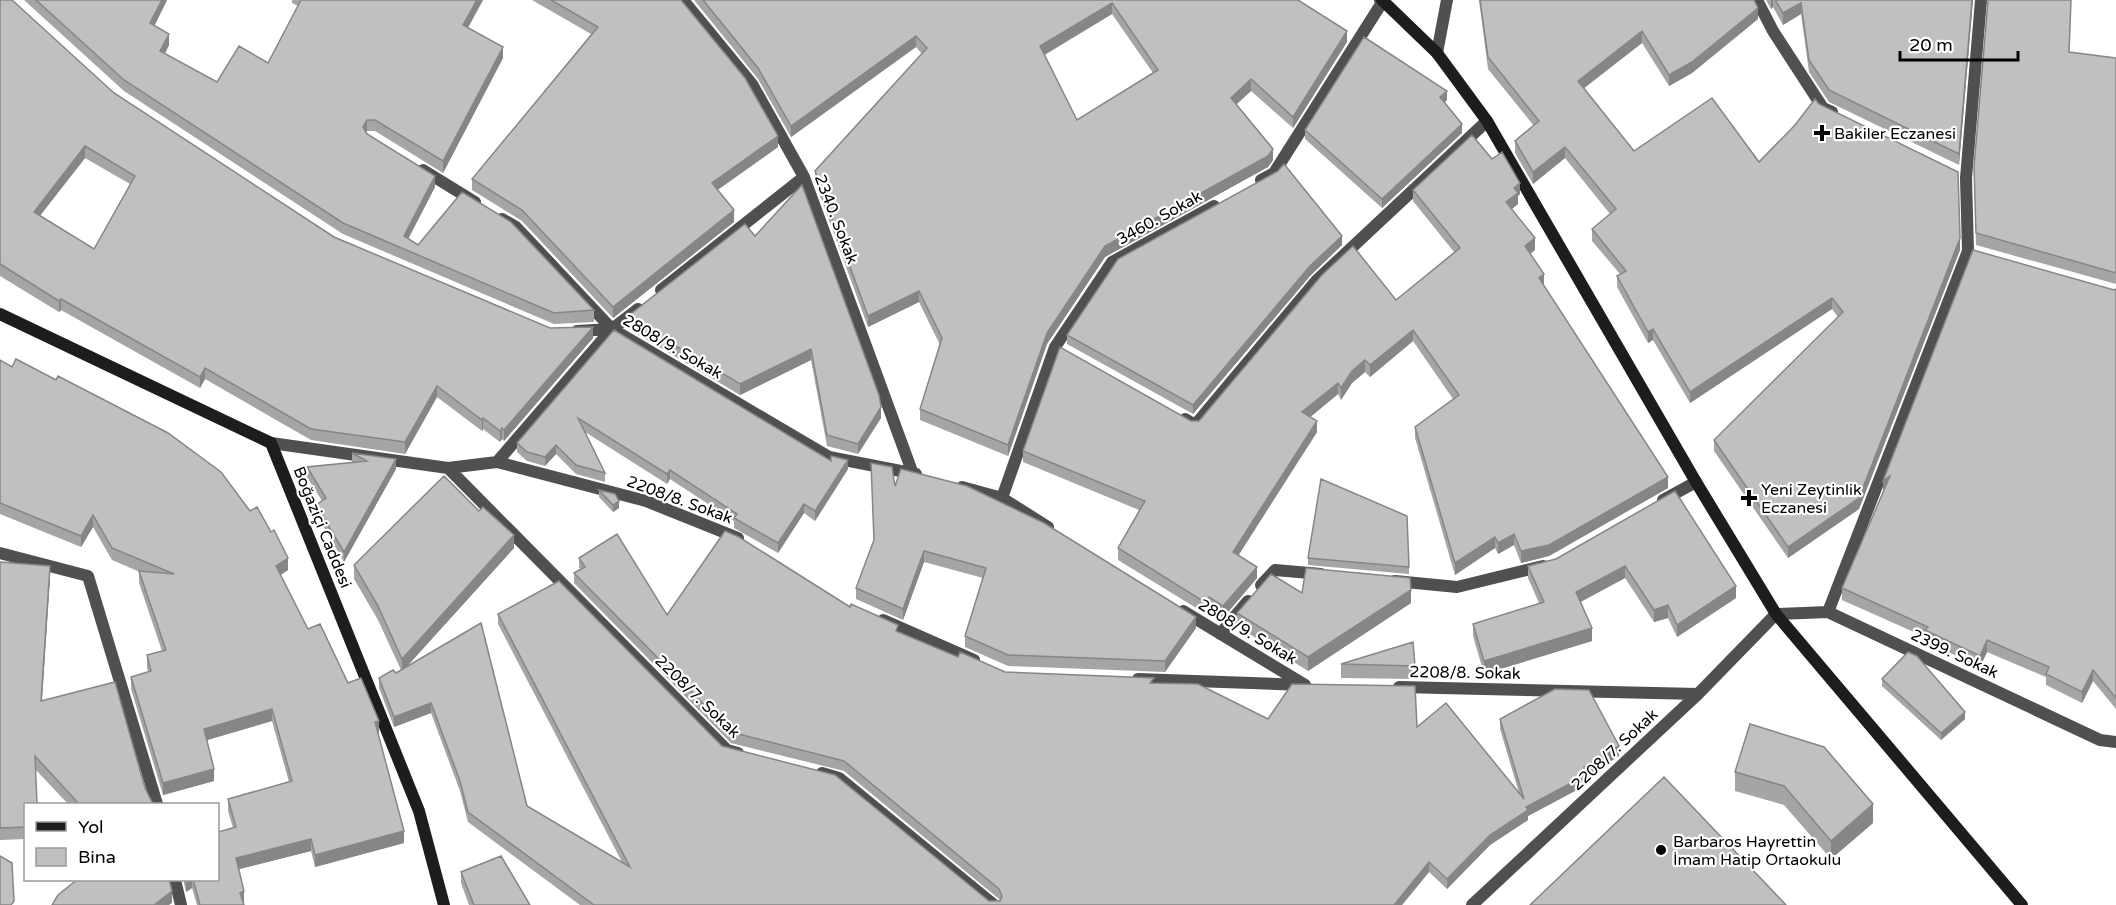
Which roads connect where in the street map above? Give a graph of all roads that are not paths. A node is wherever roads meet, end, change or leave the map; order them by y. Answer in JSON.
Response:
{"nodes":[{"id":1,"x":683,"y":0,"type":"edge"},
{"id":2,"x":1382,"y":0,"type":"edge"},
{"id":3,"x":1447,"y":0,"type":"edge"},
{"id":4,"x":1757,"y":0,"type":"edge"},
{"id":5,"x":1981,"y":0,"type":"edge"},
{"id":6,"x":1437,"y":53,"type":"junction"},
{"id":7,"x":1843,"y":118,"type":"edge"},
{"id":8,"x":1487,"y":121,"type":"junction"},
{"id":9,"x":410,"y":162,"type":"edge"},
{"id":10,"x":804,"y":177,"type":"junction"},
{"id":11,"x":1254,"y":184,"type":"edge"},
{"id":12,"x":1223,"y":201,"type":"edge"},
{"id":13,"x":0,"y":314,"type":"edge"},
{"id":14,"x":612,"y":329,"type":"junction"},
{"id":15,"x":564,"y":331,"type":"edge"},
{"id":16,"x":1175,"y":414,"type":"edge"},
{"id":17,"x":272,"y":443,"type":"junction"},
{"id":18,"x":496,"y":462,"type":"junction"},
{"id":19,"x":448,"y":468,"type":"junction"},
{"id":20,"x":919,"y":475,"type":"joint"},
{"id":21,"x":1696,"y":482,"type":"junction"},
{"id":22,"x":947,"y":483,"type":"edge"},
{"id":23,"x":1002,"y":498,"type":"junction"},
{"id":24,"x":1654,"y":505,"type":"edge"},
{"id":25,"x":1062,"y":535,"type":"edge"},
{"id":26,"x":752,"y":546,"type":"edge"},
{"id":27,"x":0,"y":553,"type":"edge"},
{"id":28,"x":1552,"y":564,"type":"edge"},
{"id":29,"x":1332,"y":575,"type":"edge"},
{"id":30,"x":1378,"y":579,"type":"edge"},
{"id":31,"x":1170,"y":603,"type":"edge"},
{"id":32,"x":866,"y":612,"type":"edge"},
{"id":33,"x":1828,"y":612,"type":"junction"},
{"id":34,"x":1776,"y":614,"type":"junction"},
{"id":35,"x":1220,"y":634,"type":"junction"},
{"id":36,"x":984,"y":664,"type":"edge"},
{"id":37,"x":1126,"y":678,"type":"edge"},
{"id":38,"x":1389,"y":687,"type":"edge"},
{"id":39,"x":1698,"y":694,"type":"junction"},
{"id":40,"x":2116,"y":742,"type":"edge"},
{"id":41,"x":750,"y":756,"type":"edge"},
{"id":42,"x":805,"y":769,"type":"edge"},
{"id":43,"x":157,"y":803,"type":"edge"},
{"id":44,"x":175,"y":881,"type":"edge"},
{"id":45,"x":181,"y":905,"type":"edge"},
{"id":46,"x":444,"y":905,"type":"edge"},
{"id":47,"x":994,"y":905,"type":"edge"},
{"id":48,"x":1472,"y":905,"type":"edge"},
{"id":49,"x":2022,"y":905,"type":"edge"}],
"edges":[{"from":1,"to":10,"type":"street","name":"2340. Sokak"},
{"from":2,"to":6,"type":"street"},
{"from":2,"to":11,"type":"street"},
{"from":3,"to":6,"type":"street"},
{"from":4,"to":7,"type":"street"},
{"from":5,"to":33,"type":"street"},
{"from":6,"to":8,"type":"street"},
{"from":8,"to":16,"type":"street"},
{"from":8,"to":21,"type":"street"},
{"from":9,"to":14,"type":"street"},
{"from":10,"to":14,"type":"street"},
{"from":10,"to":20,"type":"street","name":"2340. Sokak"},
{"from":12,"to":23,"type":"street","name":"3460. Sokak"},
{"from":13,"to":17,"type":"street"},
{"from":14,"to":15,"type":"street","name":"2808/9. Sokak"},
{"from":14,"to":18,"type":"street"},
{"from":14,"to":20,"type":"street","name":"2808/9. Sokak"},
{"from":17,"to":19,"type":"street","name":"2208/8. Sokak"},
{"from":17,"to":46,"type":"street","name":"Boğaziçi Caddesi"},
{"from":18,"to":19,"type":"street","name":"2208/8. Sokak"},
{"from":18,"to":26,"type":"street","name":"2208/8. Sokak"},
{"from":19,"to":41,"type":"street","name":"2208/7. Sokak"},
{"from":21,"to":24,"type":"street"},
{"from":21,"to":34,"type":"street"},
{"from":22,"to":23,"type":"street"},
{"from":23,"to":25,"type":"street"},
{"from":27,"to":43,"type":"street"},
{"from":28,"to":30,"type":"street"},
{"from":29,"to":35,"type":"street"},
{"from":31,"to":35,"type":"street","name":"2808/9. Sokak"},
{"from":32,"to":36,"type":"street"},
{"from":33,"to":34,"type":"street","name":"2399. Sokak"},
{"from":33,"to":40,"type":"street","name":"2399. Sokak"},
{"from":34,"to":39,"type":"street","name":"2208/7. Sokak"},
{"from":34,"to":49,"type":"street"},
{"from":35,"to":37,"type":"street","name":"2808/9. Sokak"},
{"from":38,"to":39,"type":"street","name":"2208/8. Sokak"},
{"from":39,"to":48,"type":"street","name":"2208/7. Sokak"},
{"from":42,"to":47,"type":"street"},
{"from":44,"to":45,"type":"street"}]}
